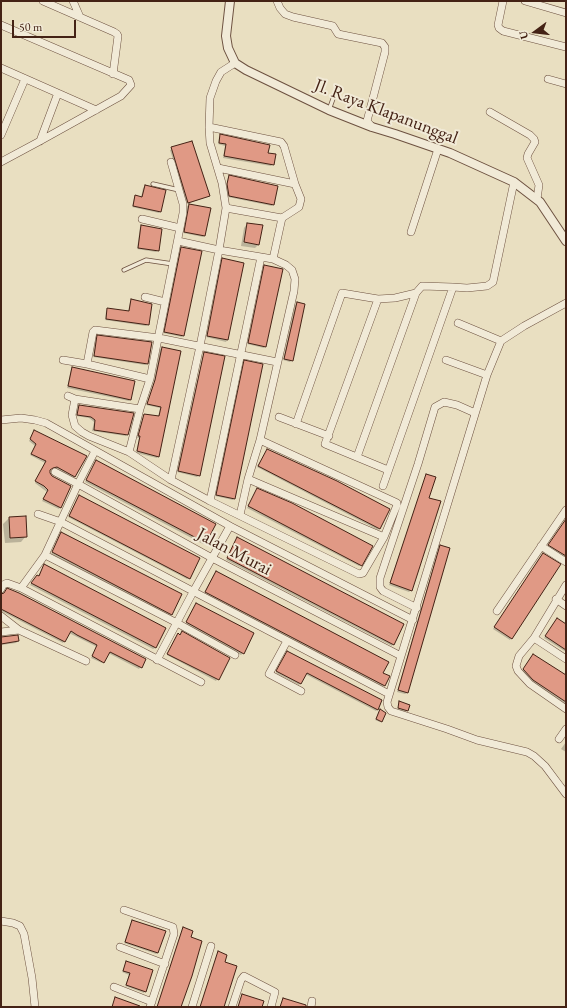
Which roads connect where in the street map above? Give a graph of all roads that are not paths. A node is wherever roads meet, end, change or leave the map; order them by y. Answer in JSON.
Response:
{"nodes":[{"id":1,"x":43,"y":1,"type":"edge"},
{"id":2,"x":73,"y":1,"type":"edge"},
{"id":3,"x":230,"y":1,"type":"edge"},
{"id":4,"x":277,"y":1,"type":"edge"},
{"id":5,"x":503,"y":1,"type":"edge"},
{"id":6,"x":525,"y":1,"type":"edge"},
{"id":7,"x":566,"y":13,"type":"edge"},
{"id":8,"x":80,"y":17,"type":"junction"},
{"id":9,"x":1,"y":26,"type":"edge"},
{"id":10,"x":566,"y":47,"type":"edge"},
{"id":11,"x":235,"y":63,"type":"junction"},
{"id":12,"x":1,"y":68,"type":"edge"},
{"id":13,"x":113,"y":74,"type":"junction"},
{"id":14,"x":25,"y":79,"type":"junction"},
{"id":15,"x":548,"y":79,"type":"dead end"},
{"id":16,"x":566,"y":84,"type":"edge"},
{"id":17,"x":58,"y":93,"type":"junction"},
{"id":18,"x":334,"y":96,"type":"dead end"},
{"id":19,"x":96,"y":110,"type":"junction"},
{"id":20,"x":329,"y":110,"type":"junction"},
{"id":21,"x":490,"y":112,"type":"dead end"},
{"id":22,"x":209,"y":127,"type":"junction"},
{"id":23,"x":372,"y":127,"type":"junction"},
{"id":24,"x":1,"y":135,"type":"edge"},
{"id":25,"x":40,"y":141,"type":"junction"},
{"id":26,"x":438,"y":149,"type":"junction"},
{"id":27,"x":1,"y":162,"type":"edge"},
{"id":28,"x":171,"y":162,"type":"dead end"},
{"id":29,"x":218,"y":168,"type":"junction"},
{"id":30,"x":514,"y":182,"type":"junction"},
{"id":31,"x":153,"y":184,"type":"dead end"},
{"id":32,"x":295,"y":184,"type":"junction"},
{"id":33,"x":180,"y":190,"type":"junction"},
{"id":34,"x":537,"y":199,"type":"junction"},
{"id":35,"x":226,"y":208,"type":"junction"},
{"id":36,"x":282,"y":218,"type":"junction"},
{"id":37,"x":142,"y":219,"type":"dead end"},
{"id":38,"x":180,"y":228,"type":"junction"},
{"id":39,"x":411,"y":232,"type":"dead end"},
{"id":40,"x":178,"y":241,"type":"junction"},
{"id":41,"x":566,"y":241,"type":"edge"},
{"id":42,"x":220,"y":250,"type":"junction"},
{"id":43,"x":261,"y":257,"type":"junction"},
{"id":44,"x":273,"y":259,"type":"junction"},
{"id":45,"x":173,"y":264,"type":"junction"},
{"id":46,"x":124,"y":270,"type":"dead end"},
{"id":47,"x":453,"y":287,"type":"junction"},
{"id":48,"x":416,"y":293,"type":"junction"},
{"id":49,"x":145,"y":297,"type":"dead end"},
{"id":50,"x":378,"y":299,"type":"junction"},
{"id":51,"x":165,"y":302,"type":"junction"},
{"id":52,"x":566,"y":303,"type":"edge"},
{"id":53,"x":458,"y":323,"type":"dead end"},
{"id":54,"x":158,"y":338,"type":"junction"},
{"id":55,"x":501,"y":341,"type":"junction"},
{"id":56,"x":200,"y":346,"type":"junction"},
{"id":57,"x":241,"y":354,"type":"junction"},
{"id":58,"x":63,"y":360,"type":"dead end"},
{"id":59,"x":446,"y":360,"type":"dead end"},
{"id":60,"x":277,"y":362,"type":"junction"},
{"id":61,"x":86,"y":364,"type":"junction"},
{"id":62,"x":487,"y":375,"type":"junction"},
{"id":63,"x":150,"y":379,"type":"junction"},
{"id":64,"x":68,"y":396,"type":"dead end"},
{"id":65,"x":75,"y":399,"type":"junction"},
{"id":66,"x":140,"y":409,"type":"junction"},
{"id":67,"x":476,"y":413,"type":"junction"},
{"id":68,"x":279,"y":417,"type":"dead end"},
{"id":69,"x":1,"y":420,"type":"edge"},
{"id":70,"x":296,"y":424,"type":"junction"},
{"id":71,"x":329,"y":436,"type":"junction"},
{"id":72,"x":260,"y":440,"type":"junction"},
{"id":73,"x":95,"y":451,"type":"junction"},
{"id":74,"x":129,"y":452,"type":"junction"},
{"id":75,"x":356,"y":457,"type":"junction"},
{"id":76,"x":388,"y":470,"type":"junction"},
{"id":77,"x":55,"y":472,"type":"dead end"},
{"id":78,"x":248,"y":479,"type":"junction"},
{"id":79,"x":170,"y":480,"type":"junction"},
{"id":80,"x":78,"y":484,"type":"junction"},
{"id":81,"x":383,"y":486,"type":"dead end"},
{"id":82,"x":210,"y":501,"type":"junction"},
{"id":83,"x":566,"y":510,"type":"edge"},
{"id":84,"x":38,"y":514,"type":"dead end"},
{"id":85,"x":240,"y":515,"type":"junction"},
{"id":86,"x":61,"y":522,"type":"junction"},
{"id":87,"x":230,"y":526,"type":"junction"},
{"id":88,"x":384,"y":537,"type":"junction"},
{"id":89,"x":541,"y":546,"type":"junction"},
{"id":90,"x":45,"y":555,"type":"junction"},
{"id":91,"x":212,"y":558,"type":"junction"},
{"id":92,"x":566,"y":562,"type":"edge"},
{"id":93,"x":566,"y":585,"type":"edge"},
{"id":94,"x":21,"y":588,"type":"junction"},
{"id":95,"x":1,"y":589,"type":"edge"},
{"id":96,"x":193,"y":592,"type":"junction"},
{"id":97,"x":556,"y":599,"type":"junction"},
{"id":98,"x":566,"y":606,"type":"edge"},
{"id":99,"x":417,"y":608,"type":"junction"},
{"id":100,"x":497,"y":612,"type":"dead end"},
{"id":101,"x":1,"y":616,"type":"edge"},
{"id":102,"x":413,"y":620,"type":"junction"},
{"id":103,"x":177,"y":623,"type":"junction"},
{"id":104,"x":19,"y":630,"type":"junction"},
{"id":105,"x":1,"y":632,"type":"edge"},
{"id":106,"x":534,"y":638,"type":"junction"},
{"id":107,"x":287,"y":641,"type":"junction"},
{"id":108,"x":236,"y":655,"type":"dead end"},
{"id":109,"x":401,"y":656,"type":"junction"},
{"id":110,"x":566,"y":659,"type":"edge"},
{"id":111,"x":157,"y":660,"type":"junction"},
{"id":112,"x":86,"y":661,"type":"dead end"},
{"id":113,"x":202,"y":682,"type":"dead end"},
{"id":114,"x":301,"y":691,"type":"dead end"},
{"id":115,"x":389,"y":694,"type":"junction"},
{"id":116,"x":566,"y":709,"type":"edge"},
{"id":117,"x":566,"y":729,"type":"edge"},
{"id":118,"x":559,"y":739,"type":"dead end"},
{"id":119,"x":566,"y":794,"type":"edge"},
{"id":120,"x":124,"y":910,"type":"dead end"},
{"id":121,"x":1,"y":921,"type":"edge"},
{"id":122,"x":211,"y":946,"type":"dead end"},
{"id":123,"x":120,"y":948,"type":"dead end"},
{"id":124,"x":165,"y":964,"type":"junction"},
{"id":125,"x":114,"y":987,"type":"dead end"},
{"id":126,"x":151,"y":1004,"type":"edge"},
{"id":127,"x":35,"y":1007,"type":"edge"},
{"id":128,"x":192,"y":1007,"type":"edge"},
{"id":129,"x":232,"y":1007,"type":"edge"},
{"id":130,"x":271,"y":1007,"type":"edge"}],
"edges":[{"from":1,"to":8,"type":"street"},
{"from":2,"to":8,"type":"street"},
{"from":3,"to":11,"type":"street"},
{"from":4,"to":23,"type":"street"},
{"from":5,"to":10,"type":"street"},
{"from":6,"to":7,"type":"street"},
{"from":8,"to":13,"type":"street"},
{"from":9,"to":13,"type":"street"},
{"from":11,"to":20,"type":"street","name":"Jl. Raya Klapanunggal"},
{"from":11,"to":22,"type":"street"},
{"from":12,"to":14,"type":"street"},
{"from":13,"to":19,"type":"street"},
{"from":14,"to":17,"type":"street"},
{"from":14,"to":24,"type":"street"},
{"from":15,"to":16,"type":"street"},
{"from":17,"to":19,"type":"street"},
{"from":17,"to":25,"type":"street"},
{"from":18,"to":20,"type":"lane"},
{"from":19,"to":25,"type":"street"},
{"from":20,"to":23,"type":"street","name":"Jl. Raya Klapanunggal"},
{"from":21,"to":34,"type":"street"},
{"from":22,"to":29,"type":"street"},
{"from":22,"to":32,"type":"street"},
{"from":23,"to":26,"type":"street","name":"Jl. Raya Klapanunggal"},
{"from":25,"to":27,"type":"street"},
{"from":26,"to":30,"type":"street","name":"Jl. Raya Klapanunggal"},
{"from":26,"to":39,"type":"street"},
{"from":28,"to":33,"type":"street"},
{"from":29,"to":32,"type":"street"},
{"from":29,"to":35,"type":"street"},
{"from":30,"to":34,"type":"street","name":"Jl. Raya Klapanunggal"},
{"from":30,"to":47,"type":"street"},
{"from":31,"to":33,"type":"lane"},
{"from":32,"to":36,"type":"street"},
{"from":33,"to":38,"type":"street"},
{"from":34,"to":41,"type":"street","name":"Jl. Raya Klapanunggal"},
{"from":35,"to":36,"type":"street"},
{"from":35,"to":42,"type":"street"},
{"from":36,"to":44,"type":"street"},
{"from":37,"to":38,"type":"street"},
{"from":38,"to":40,"type":"street"},
{"from":40,"to":42,"type":"street"},
{"from":40,"to":45,"type":"street"},
{"from":42,"to":43,"type":"street"},
{"from":42,"to":56,"type":"street"},
{"from":43,"to":44,"type":"street"},
{"from":43,"to":57,"type":"street"},
{"from":44,"to":60,"type":"street"},
{"from":45,"to":46,"type":"lane"},
{"from":45,"to":51,"type":"street"},
{"from":47,"to":48,"type":"street"},
{"from":47,"to":76,"type":"street"},
{"from":48,"to":50,"type":"street"},
{"from":48,"to":75,"type":"street"},
{"from":49,"to":51,"type":"street"},
{"from":50,"to":70,"type":"street"},
{"from":50,"to":71,"type":"street"},
{"from":51,"to":54,"type":"street"},
{"from":52,"to":55,"type":"street"},
{"from":53,"to":55,"type":"street"},
{"from":54,"to":56,"type":"street"},
{"from":54,"to":61,"type":"street"},
{"from":54,"to":63,"type":"street"},
{"from":55,"to":62,"type":"street"},
{"from":56,"to":57,"type":"street"},
{"from":56,"to":79,"type":"street"},
{"from":57,"to":60,"type":"street"},
{"from":57,"to":82,"type":"street"},
{"from":58,"to":61,"type":"street"},
{"from":59,"to":62,"type":"street"},
{"from":60,"to":72,"type":"street"},
{"from":61,"to":63,"type":"street"},
{"from":62,"to":67,"type":"street"},
{"from":63,"to":66,"type":"street"},
{"from":64,"to":65,"type":"street"},
{"from":65,"to":66,"type":"street"},
{"from":65,"to":74,"type":"street"},
{"from":66,"to":74,"type":"street"},
{"from":67,"to":99,"type":"street"},
{"from":67,"to":99,"type":"street"},
{"from":68,"to":70,"type":"street"},
{"from":69,"to":73,"type":"street"},
{"from":70,"to":71,"type":"street"},
{"from":71,"to":75,"type":"street"},
{"from":72,"to":78,"type":"street"},
{"from":72,"to":88,"type":"street"},
{"from":73,"to":80,"type":"street"},
{"from":73,"to":87,"type":"street"},
{"from":74,"to":79,"type":"street"},
{"from":75,"to":76,"type":"street"},
{"from":76,"to":81,"type":"street"},
{"from":77,"to":80,"type":"street","name":"Jalan Murai"},
{"from":78,"to":85,"type":"street"},
{"from":78,"to":88,"type":"street"},
{"from":79,"to":82,"type":"street"},
{"from":80,"to":86,"type":"street"},
{"from":80,"to":91,"type":"street","name":"Jalan Murai"},
{"from":82,"to":85,"type":"street"},
{"from":83,"to":89,"type":"street"},
{"from":84,"to":86,"type":"street"},
{"from":85,"to":88,"type":"street"},
{"from":86,"to":90,"type":"street"},
{"from":86,"to":96,"type":"street"},
{"from":87,"to":91,"type":"street"},
{"from":87,"to":102,"type":"street"},
{"from":89,"to":92,"type":"street"},
{"from":89,"to":100,"type":"street"},
{"from":90,"to":94,"type":"street"},
{"from":90,"to":103,"type":"street"},
{"from":91,"to":96,"type":"street"},
{"from":91,"to":109,"type":"street","name":"Jalan Murai"},
{"from":93,"to":97,"type":"street"},
{"from":94,"to":95,"type":"street"},
{"from":94,"to":111,"type":"street"},
{"from":96,"to":103,"type":"street"},
{"from":96,"to":107,"type":"street"},
{"from":97,"to":98,"type":"street"},
{"from":97,"to":106,"type":"street"},
{"from":99,"to":102,"type":"street"},
{"from":101,"to":104,"type":"street"},
{"from":102,"to":109,"type":"street"},
{"from":103,"to":108,"type":"street"},
{"from":103,"to":111,"type":"street"},
{"from":104,"to":105,"type":"street"},
{"from":104,"to":112,"type":"street"},
{"from":106,"to":110,"type":"street"},
{"from":106,"to":116,"type":"street"},
{"from":107,"to":114,"type":"street"},
{"from":107,"to":115,"type":"street"},
{"from":109,"to":115,"type":"street"},
{"from":111,"to":113,"type":"street"},
{"from":115,"to":119,"type":"street"},
{"from":117,"to":118,"type":"street"},
{"from":120,"to":124,"type":"street"},
{"from":121,"to":127,"type":"street"},
{"from":122,"to":128,"type":"street"},
{"from":123,"to":124,"type":"street"},
{"from":124,"to":126,"type":"street"},
{"from":125,"to":126,"type":"street"},
{"from":129,"to":130,"type":"street"}]}
